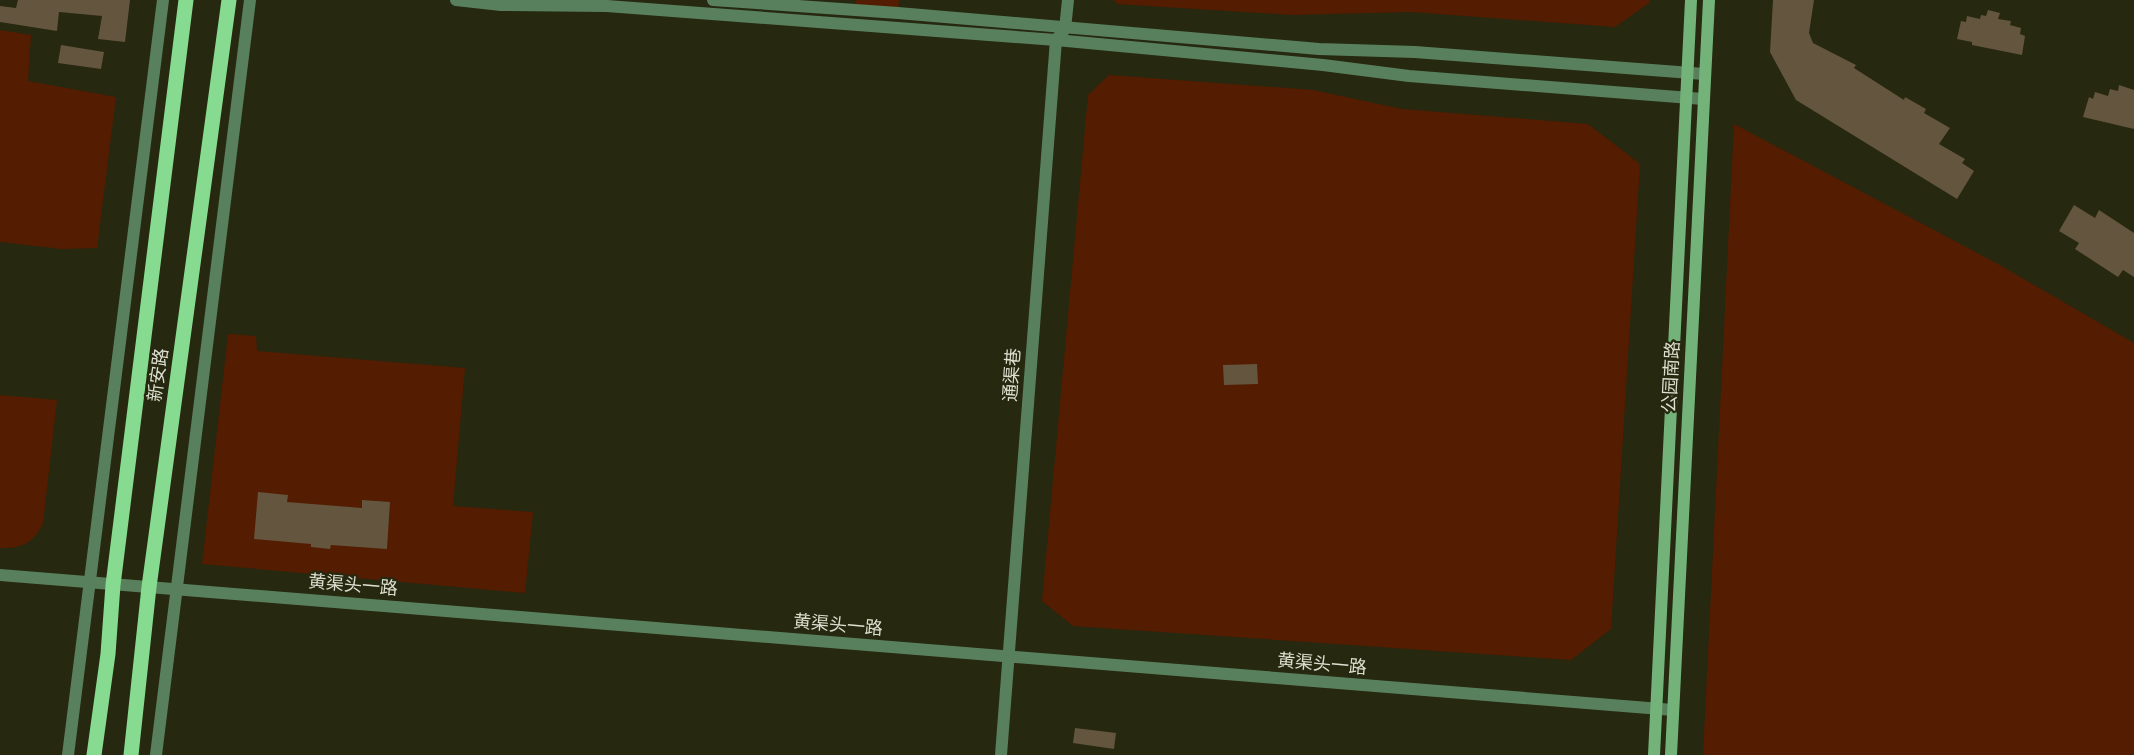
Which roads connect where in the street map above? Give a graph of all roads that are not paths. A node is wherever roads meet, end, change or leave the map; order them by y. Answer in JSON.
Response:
{"nodes":[{"id":1,"x":163,"y":0,"type":"edge"},
{"id":2,"x":186,"y":0,"type":"edge"},
{"id":3,"x":229,"y":0,"type":"edge"},
{"id":4,"x":250,"y":0,"type":"edge"},
{"id":5,"x":456,"y":0,"type":"edge"},
{"id":6,"x":713,"y":0,"type":"edge"},
{"id":7,"x":1068,"y":0,"type":"edge"},
{"id":8,"x":1690,"y":0,"type":"edge"},
{"id":9,"x":1709,"y":0,"type":"edge"},
{"id":10,"x":1065,"y":29,"type":"junction"},
{"id":11,"x":1056,"y":40,"type":"junction"},
{"id":12,"x":1686,"y":72,"type":"junction"},
{"id":13,"x":1704,"y":75,"type":"junction"},
{"id":14,"x":1685,"y":98,"type":"junction"},
{"id":15,"x":1703,"y":99,"type":"junction"},
{"id":16,"x":0,"y":575,"type":"edge"},
{"id":17,"x":89,"y":583,"type":"junction"},
{"id":18,"x":113,"y":585,"type":"junction"},
{"id":19,"x":149,"y":587,"type":"junction"},
{"id":20,"x":177,"y":589,"type":"junction"},
{"id":21,"x":1008,"y":656,"type":"junction"},
{"id":22,"x":1657,"y":710,"type":"junction"},
{"id":23,"x":1673,"y":710,"type":"junction"},
{"id":24,"x":68,"y":755,"type":"edge"},
{"id":25,"x":94,"y":755,"type":"edge"},
{"id":26,"x":131,"y":755,"type":"edge"},
{"id":27,"x":156,"y":755,"type":"edge"},
{"id":28,"x":1001,"y":755,"type":"edge"},
{"id":29,"x":1654,"y":755,"type":"edge"},
{"id":30,"x":1671,"y":755,"type":"edge"}],
"edges":[{"from":1,"to":17,"type":"street"},
{"from":2,"to":18,"type":"main road","name":"新安路"},
{"from":3,"to":19,"type":"main road","name":"新安路"},
{"from":4,"to":20,"type":"street"},
{"from":5,"to":11,"type":"street"},
{"from":6,"to":10,"type":"street"},
{"from":7,"to":10,"type":"street"},
{"from":8,"to":12,"type":"main road","name":"公园南路"},
{"from":9,"to":13,"type":"main road","name":"公园南路"},
{"from":10,"to":11,"type":"street"},
{"from":10,"to":12,"type":"street"},
{"from":11,"to":14,"type":"street"},
{"from":11,"to":21,"type":"street","name":"通渠巷"},
{"from":12,"to":13,"type":"street"},
{"from":12,"to":14,"type":"main road","name":"公园南路"},
{"from":13,"to":15,"type":"main road","name":"公园南路"},
{"from":14,"to":15,"type":"street"},
{"from":14,"to":22,"type":"main road","name":"公园南路"},
{"from":15,"to":23,"type":"main road","name":"公园南路"},
{"from":16,"to":17,"type":"street","name":"黄渠头一路"},
{"from":17,"to":18,"type":"street","name":"黄渠头一路"},
{"from":17,"to":24,"type":"street"},
{"from":18,"to":19,"type":"street","name":"黄渠头一路"},
{"from":18,"to":25,"type":"main road","name":"新安路"},
{"from":19,"to":20,"type":"street","name":"黄渠头一路"},
{"from":19,"to":26,"type":"main road","name":"新安路"},
{"from":20,"to":21,"type":"street","name":"黄渠头一路"},
{"from":20,"to":27,"type":"street"},
{"from":21,"to":22,"type":"street","name":"黄渠头一路"},
{"from":21,"to":28,"type":"street","name":"通渠巷"},
{"from":22,"to":23,"type":"street","name":"黄渠头一路"},
{"from":22,"to":29,"type":"main road","name":"公园南路"},
{"from":23,"to":30,"type":"main road","name":"公园南路"}]}
